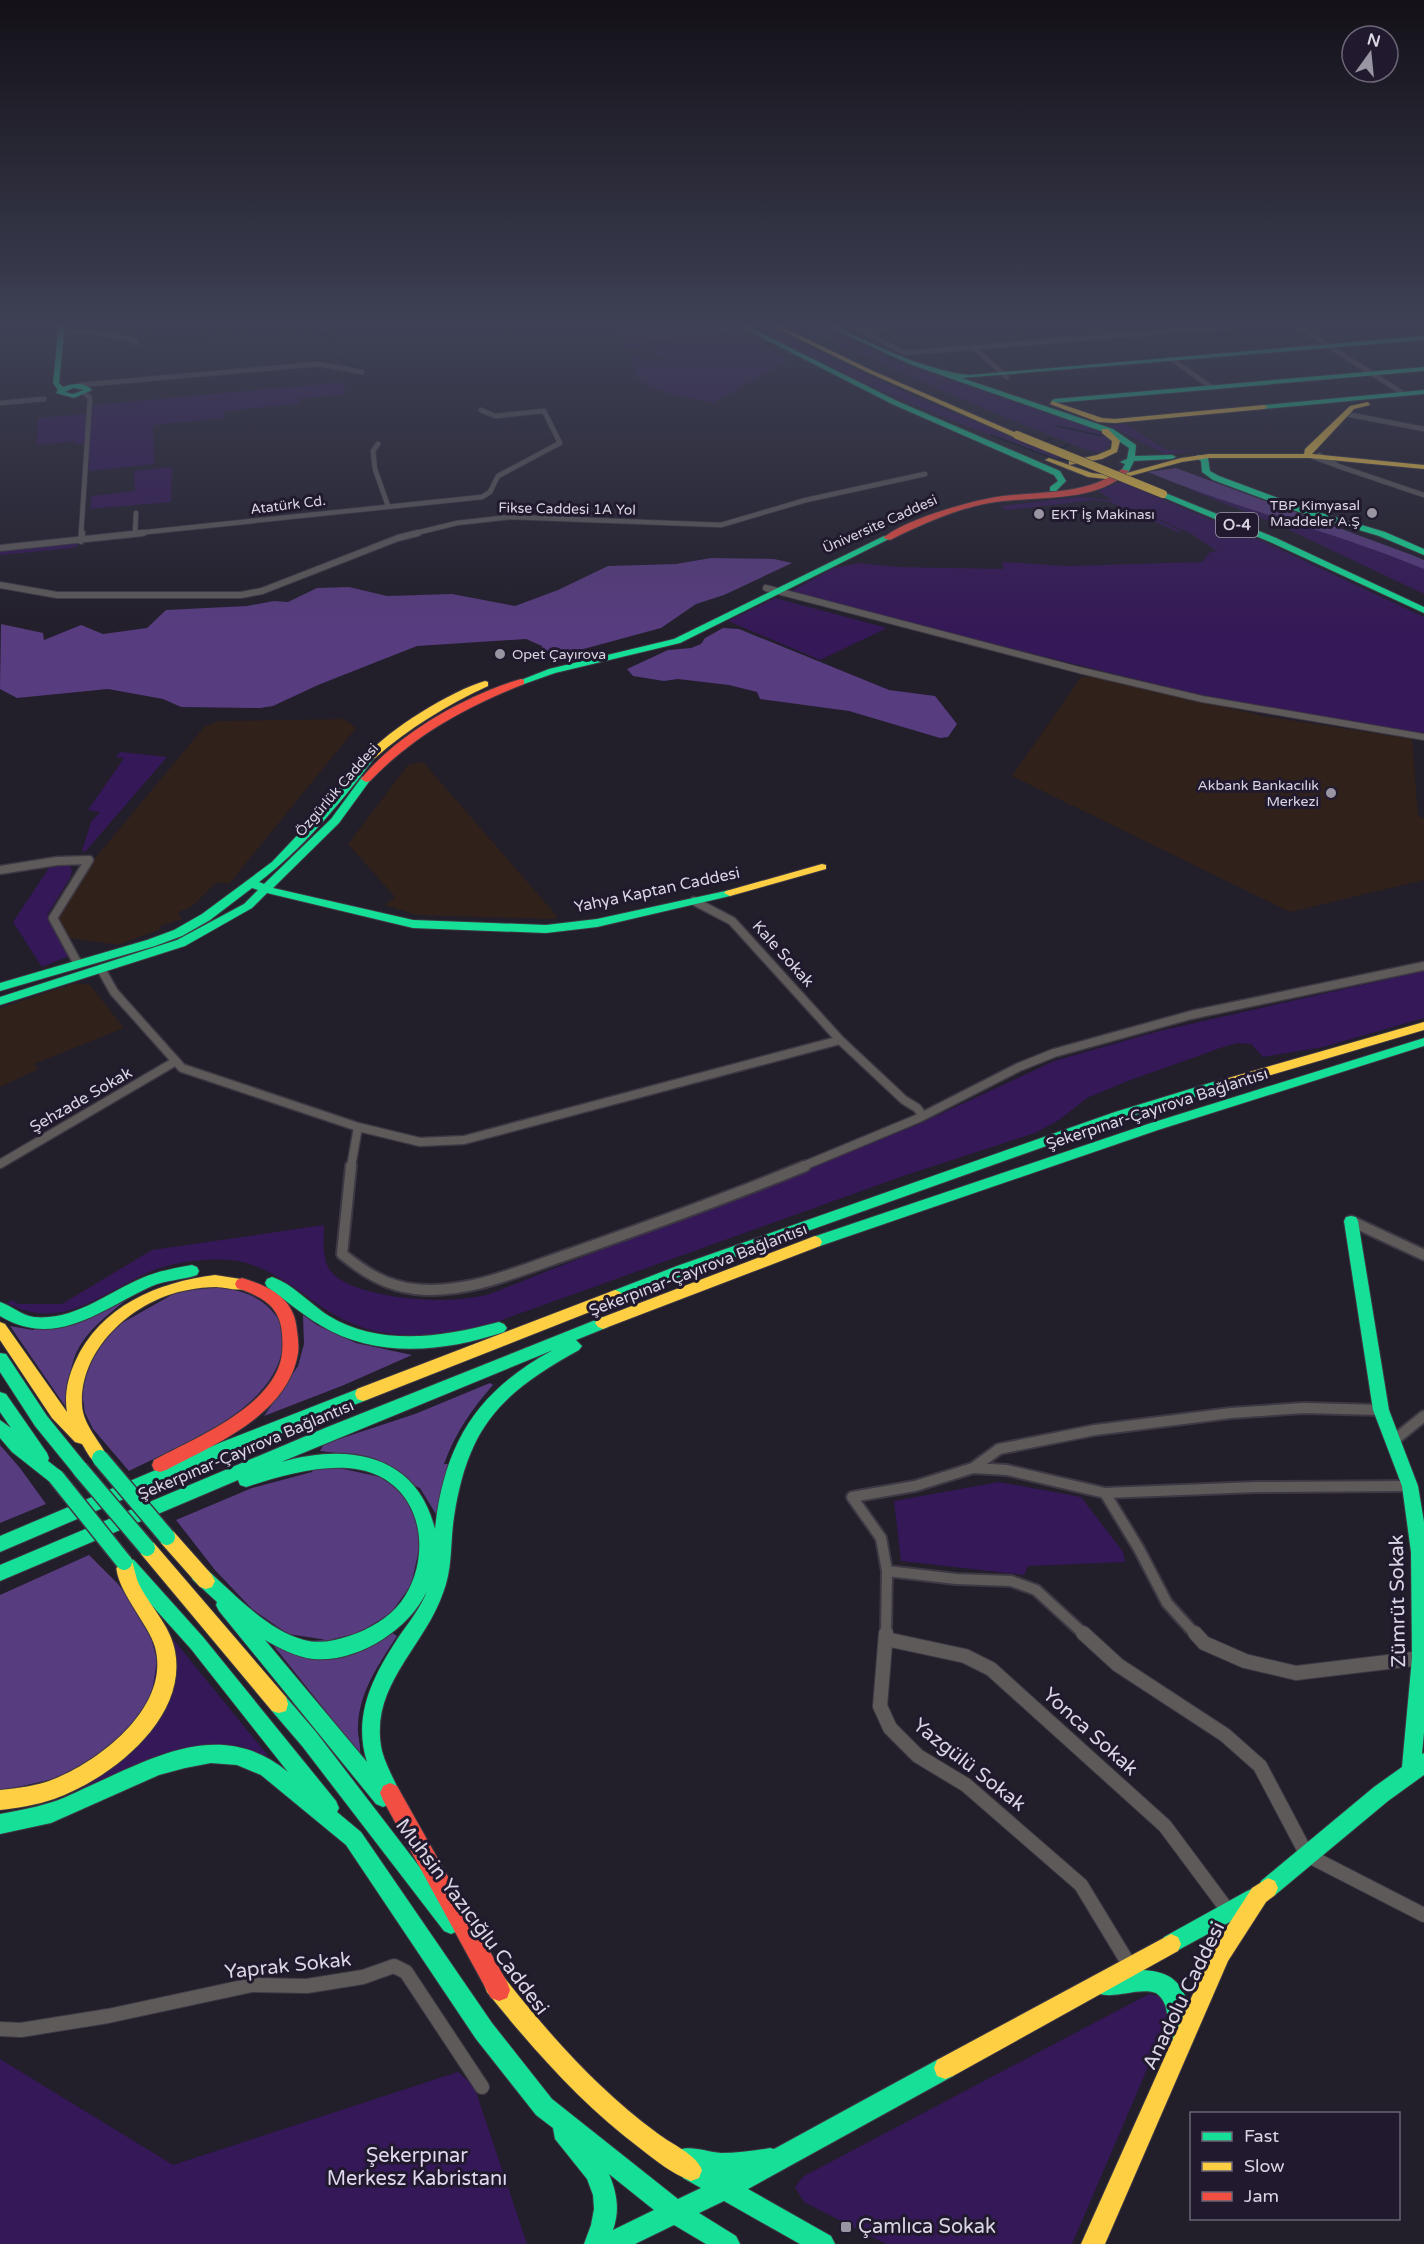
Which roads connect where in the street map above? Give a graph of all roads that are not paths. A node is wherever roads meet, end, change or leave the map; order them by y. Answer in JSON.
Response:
{"nodes":[{"id":1,"x":89,"y":428,"type":"edge"},
{"id":2,"x":553,"y":428,"type":"edge"},
{"id":3,"x":947,"y":428,"type":"edge"},
{"id":4,"x":961,"y":428,"type":"edge"},
{"id":5,"x":1008,"y":428,"type":"edge"},
{"id":6,"x":1009,"y":428,"type":"edge"},
{"id":7,"x":1098,"y":428,"type":"edge"},
{"id":8,"x":1100,"y":428,"type":"edge"},
{"id":9,"x":1107,"y":428,"type":"edge"},
{"id":10,"x":1335,"y":428,"type":"edge"},
{"id":11,"x":1023,"y":434,"type":"junction"},
{"id":12,"x":378,"y":444,"type":"dead end"},
{"id":13,"x":1314,"y":454,"type":"junction"},
{"id":14,"x":1172,"y":457,"type":"junction"},
{"id":15,"x":1206,"y":457,"type":"junction"},
{"id":16,"x":1131,"y":459,"type":"junction"},
{"id":17,"x":1050,"y":460,"type":"junction"},
{"id":18,"x":1338,"y":466,"type":"junction"},
{"id":19,"x":1424,"y":466,"type":"edge"},
{"id":20,"x":925,"y":474,"type":"dead end"},
{"id":21,"x":1112,"y":478,"type":"junction"},
{"id":22,"x":1053,"y":489,"type":"junction"},
{"id":23,"x":1168,"y":491,"type":"junction"},
{"id":24,"x":1424,"y":495,"type":"edge"},
{"id":25,"x":388,"y":506,"type":"junction"},
{"id":26,"x":136,"y":513,"type":"dead end"},
{"id":27,"x":135,"y":535,"type":"junction"},
{"id":28,"x":81,"y":541,"type":"junction"},
{"id":29,"x":0,"y":548,"type":"edge"},
{"id":30,"x":1424,"y":552,"type":"edge"},
{"id":31,"x":0,"y":585,"type":"edge"},
{"id":32,"x":768,"y":591,"type":"junction"},
{"id":33,"x":1424,"y":600,"type":"edge"},
{"id":34,"x":1424,"y":610,"type":"edge"},
{"id":35,"x":1424,"y":737,"type":"edge"},
{"id":36,"x":822,"y":867,"type":"dead end"},
{"id":37,"x":0,"y":870,"type":"edge"},
{"id":38,"x":251,"y":883,"type":"junction"},
{"id":39,"x":267,"y":890,"type":"junction"},
{"id":40,"x":694,"y":901,"type":"junction"},
{"id":41,"x":78,"y":964,"type":"junction"},
{"id":42,"x":1424,"y":966,"type":"edge"},
{"id":43,"x":101,"y":969,"type":"junction"},
{"id":44,"x":0,"y":987,"type":"edge"},
{"id":45,"x":0,"y":1000,"type":"edge"},
{"id":46,"x":1424,"y":1026,"type":"edge"},
{"id":47,"x":840,"y":1040,"type":"junction"},
{"id":48,"x":1424,"y":1042,"type":"edge"},
{"id":49,"x":176,"y":1061,"type":"junction"},
{"id":50,"x":923,"y":1116,"type":"junction"},
{"id":51,"x":358,"y":1127,"type":"junction"},
{"id":52,"x":0,"y":1164,"type":"edge"},
{"id":53,"x":1351,"y":1221,"type":"joint"},
{"id":54,"x":1424,"y":1255,"type":"edge"},
{"id":55,"x":719,"y":1279,"type":"junction"},
{"id":56,"x":642,"y":1286,"type":"junction"},
{"id":57,"x":0,"y":1308,"type":"edge"},
{"id":58,"x":0,"y":1328,"type":"edge"},
{"id":59,"x":0,"y":1359,"type":"edge"},
{"id":60,"x":0,"y":1399,"type":"edge"},
{"id":61,"x":1381,"y":1410,"type":"junction"},
{"id":62,"x":1424,"y":1416,"type":"edge"},
{"id":63,"x":0,"y":1427,"type":"edge"},
{"id":64,"x":1393,"y":1441,"type":"junction"},
{"id":65,"x":100,"y":1458,"type":"junction"},
{"id":66,"x":973,"y":1468,"type":"junction"},
{"id":67,"x":56,"y":1478,"type":"junction"},
{"id":68,"x":1410,"y":1486,"type":"junction"},
{"id":69,"x":1105,"y":1492,"type":"junction"},
{"id":70,"x":92,"y":1505,"type":"junction"},
{"id":71,"x":108,"y":1526,"type":"junction"},
{"id":72,"x":0,"y":1534,"type":"edge"},
{"id":73,"x":0,"y":1544,"type":"edge"},
{"id":74,"x":124,"y":1562,"type":"junction"},
{"id":75,"x":886,"y":1571,"type":"junction"},
{"id":76,"x":0,"y":1573,"type":"edge"},
{"id":77,"x":199,"y":1574,"type":"junction"},
{"id":78,"x":0,"y":1585,"type":"edge"},
{"id":79,"x":1422,"y":1601,"type":"edge"},
{"id":80,"x":886,"y":1639,"type":"junction"},
{"id":81,"x":1420,"y":1658,"type":"junction"},
{"id":82,"x":1424,"y":1763,"type":"edge"},
{"id":83,"x":1411,"y":1771,"type":"junction"},
{"id":84,"x":0,"y":1800,"type":"edge"},
{"id":85,"x":0,"y":1824,"type":"edge"},
{"id":86,"x":407,"y":1826,"type":"junction"},
{"id":87,"x":354,"y":1839,"type":"junction"},
{"id":88,"x":1307,"y":1855,"type":"junction"},
{"id":89,"x":1259,"y":1895,"type":"junction"},
{"id":90,"x":1229,"y":1911,"type":"junction"},
{"id":91,"x":1424,"y":1915,"type":"edge"},
{"id":92,"x":1130,"y":1966,"type":"junction"},
{"id":93,"x":1088,"y":1989,"type":"junction"},
{"id":94,"x":499,"y":1990,"type":"junction"},
{"id":95,"x":0,"y":2028,"type":"edge"},
{"id":96,"x":1177,"y":2051,"type":"junction"},
{"id":97,"x":482,"y":2087,"type":"dead end"},
{"id":98,"x":544,"y":2107,"type":"junction"},
{"id":99,"x":654,"y":2145,"type":"junction"},
{"id":100,"x":786,"y":2155,"type":"junction"},
{"id":101,"x":723,"y":2190,"type":"junction"},
{"id":102,"x":676,"y":2213,"type":"junction"},
{"id":103,"x":1095,"y":2242,"type":"edge"},
{"id":104,"x":596,"y":2244,"type":"edge"},
{"id":105,"x":609,"y":2244,"type":"edge"},
{"id":106,"x":728,"y":2244,"type":"edge"},
{"id":107,"x":823,"y":2244,"type":"edge"}],
"edges":[{"from":1,"to":28,"type":"street"},
{"from":2,"to":25,"type":"street","name":"Atatürk Cd."},
{"from":3,"to":22,"type":"main road"},
{"from":4,"to":17,"type":"main road"},
{"from":5,"to":11,"type":"main road","number":"O-4"},
{"from":6,"to":11,"type":"main road","number":"O-4"},
{"from":7,"to":17,"type":"main road"},
{"from":8,"to":16,"type":"main road"},
{"from":9,"to":14,"type":"main road"},
{"from":10,"to":13,"type":"main road"},
{"from":11,"to":23,"type":"main road","number":"O-4","bridge":true},
{"from":12,"to":25,"type":"street"},
{"from":13,"to":15,"type":"main road"},
{"from":13,"to":18,"type":"street"},
{"from":13,"to":18,"type":"street"},
{"from":13,"to":19,"type":"main road"},
{"from":14,"to":15,"type":"main road"},
{"from":14,"to":16,"type":"main road"},
{"from":15,"to":21,"type":"main road"},
{"from":15,"to":30,"type":"main road"},
{"from":16,"to":21,"type":"main road"},
{"from":17,"to":21,"type":"main road"},
{"from":18,"to":24,"type":"street"},
{"from":20,"to":31,"type":"street","name":"Fikse Caddesi 1A Yol"},
{"from":21,"to":22,"type":"main road","name":"Üniversite Caddesi"},
{"from":21,"to":32,"type":"main road","name":"Üniversite Caddesi"},
{"from":22,"to":32,"type":"main road","name":"Üniversite Caddesi"},
{"from":23,"to":33,"type":"main road","number":"O-4"},
{"from":23,"to":34,"type":"main road","number":"O-4"},
{"from":25,"to":27,"type":"street","name":"Atatürk Cd."},
{"from":26,"to":27,"type":"street"},
{"from":27,"to":28,"type":"street","name":"Atatürk Cd."},
{"from":28,"to":29,"type":"street","name":"Atatürk Cd."},
{"from":32,"to":35,"type":"street"},
{"from":32,"to":38,"type":"main road","name":"Özgürlük Caddesi"},
{"from":32,"to":39,"type":"main road","name":"Özgürlük Caddesi"},
{"from":36,"to":40,"type":"main road","name":"Yahya Kaptan Caddesi"},
{"from":37,"to":41,"type":"street"},
{"from":38,"to":39,"type":"main road","name":"Yahya Kaptan Caddesi"},
{"from":38,"to":41,"type":"main road","name":"Özgürlük Caddesi"},
{"from":39,"to":40,"type":"main road","name":"Yahya Kaptan Caddesi"},
{"from":39,"to":43,"type":"main road","name":"Özgürlük Caddesi"},
{"from":40,"to":47,"type":"street","name":"Kale Sokak"},
{"from":41,"to":44,"type":"main road","name":"Özgürlük Caddesi"},
{"from":42,"to":50,"type":"street"},
{"from":43,"to":45,"type":"main road","name":"Özgürlük Caddesi"},
{"from":43,"to":49,"type":"street"},
{"from":46,"to":56,"type":"main road","name":"Şekerpınar-Çayırova Bağlantısı"},
{"from":47,"to":50,"type":"street","name":"Kale Sokak"},
{"from":47,"to":51,"type":"street"},
{"from":48,"to":55,"type":"main road","name":"Şekerpınar-Çayırova Bağlantısı"},
{"from":49,"to":51,"type":"street"},
{"from":49,"to":52,"type":"street","name":"Şehzade Sokak"},
{"from":50,"to":51,"type":"street"},
{"from":53,"to":54,"type":"street"},
{"from":53,"to":61,"type":"main road","name":"Zümrüt Sokak"},
{"from":55,"to":71,"type":"main road","name":"Şekerpınar-Çayırova Bağlantısı"},
{"from":55,"to":86,"type":"main road"},
{"from":56,"to":57,"type":"main road"},
{"from":56,"to":70,"type":"main road","name":"Şekerpınar-Çayırova Bağlantısı"},
{"from":58,"to":65,"type":"main road"},
{"from":59,"to":94,"type":"main road","name":"Muhsin Yazıcığlu Caddesi","bridge":true},
{"from":60,"to":67,"type":"main road"},
{"from":61,"to":64,"type":"main road","name":"Zümrüt Sokak"},
{"from":61,"to":66,"type":"street"},
{"from":62,"to":64,"type":"street"},
{"from":63,"to":67,"type":"main road"},
{"from":64,"to":68,"type":"main road","name":"Zümrüt Sokak"},
{"from":65,"to":70,"type":"main road"},
{"from":65,"to":77,"type":"main road","bridge":true},
{"from":66,"to":69,"type":"street"},
{"from":66,"to":75,"type":"street","name":"Yazgülü Sokak"},
{"from":67,"to":74,"type":"main road","bridge":true},
{"from":68,"to":69,"type":"street"},
{"from":68,"to":79,"type":"main road","name":"Zümrüt Sokak"},
{"from":69,"to":81,"type":"street"},
{"from":70,"to":72,"type":"main road"},
{"from":70,"to":73,"type":"main road","name":"Şekerpınar-Çayırova Bağlantısı"},
{"from":71,"to":76,"type":"main road","name":"Şekerpınar-Çayırova Bağlantısı"},
{"from":71,"to":77,"type":"main road"},
{"from":71,"to":78,"type":"main road"},
{"from":74,"to":84,"type":"main road"},
{"from":74,"to":87,"type":"main road"},
{"from":75,"to":80,"type":"street","name":"Yazgülü Sokak"},
{"from":75,"to":88,"type":"street"},
{"from":77,"to":86,"type":"main road"},
{"from":79,"to":81,"type":"main road","name":"Zümrüt Sokak"},
{"from":80,"to":90,"type":"street","name":"Yonca Sokak"},
{"from":80,"to":92,"type":"street","name":"Yazgülü Sokak"},
{"from":81,"to":83,"type":"main road","name":"Zümrüt Sokak"},
{"from":82,"to":83,"type":"main road","name":"Anadolu Caddesi"},
{"from":83,"to":88,"type":"main road","name":"Anadolu Caddesi"},
{"from":85,"to":87,"type":"main road"},
{"from":86,"to":94,"type":"main road"},
{"from":87,"to":98,"type":"main road"},
{"from":88,"to":89,"type":"main road","name":"Anadolu Caddesi"},
{"from":88,"to":91,"type":"street"},
{"from":89,"to":90,"type":"main road"},
{"from":89,"to":96,"type":"main road","name":"Anadolu Caddesi"},
{"from":90,"to":92,"type":"main road"},
{"from":92,"to":93,"type":"main road"},
{"from":93,"to":96,"type":"main road"},
{"from":93,"to":100,"type":"main road"},
{"from":94,"to":99,"type":"main road","name":"Muhsin Yazıcığlu Caddesi"},
{"from":95,"to":97,"type":"street","name":"Yaprak Sokak"},
{"from":96,"to":103,"type":"main road","name":"Anadolu Caddesi"},
{"from":98,"to":102,"type":"main road"},
{"from":98,"to":104,"type":"main road"},
{"from":99,"to":100,"type":"main road"},
{"from":99,"to":101,"type":"main road","name":"Muhsin Yazıcığlu Caddesi"},
{"from":100,"to":101,"type":"main road"},
{"from":101,"to":102,"type":"main road"},
{"from":101,"to":107,"type":"main road","name":"Muhsin Yazıcığlu Caddesi"},
{"from":102,"to":105,"type":"main road"},
{"from":102,"to":106,"type":"main road"}]}
